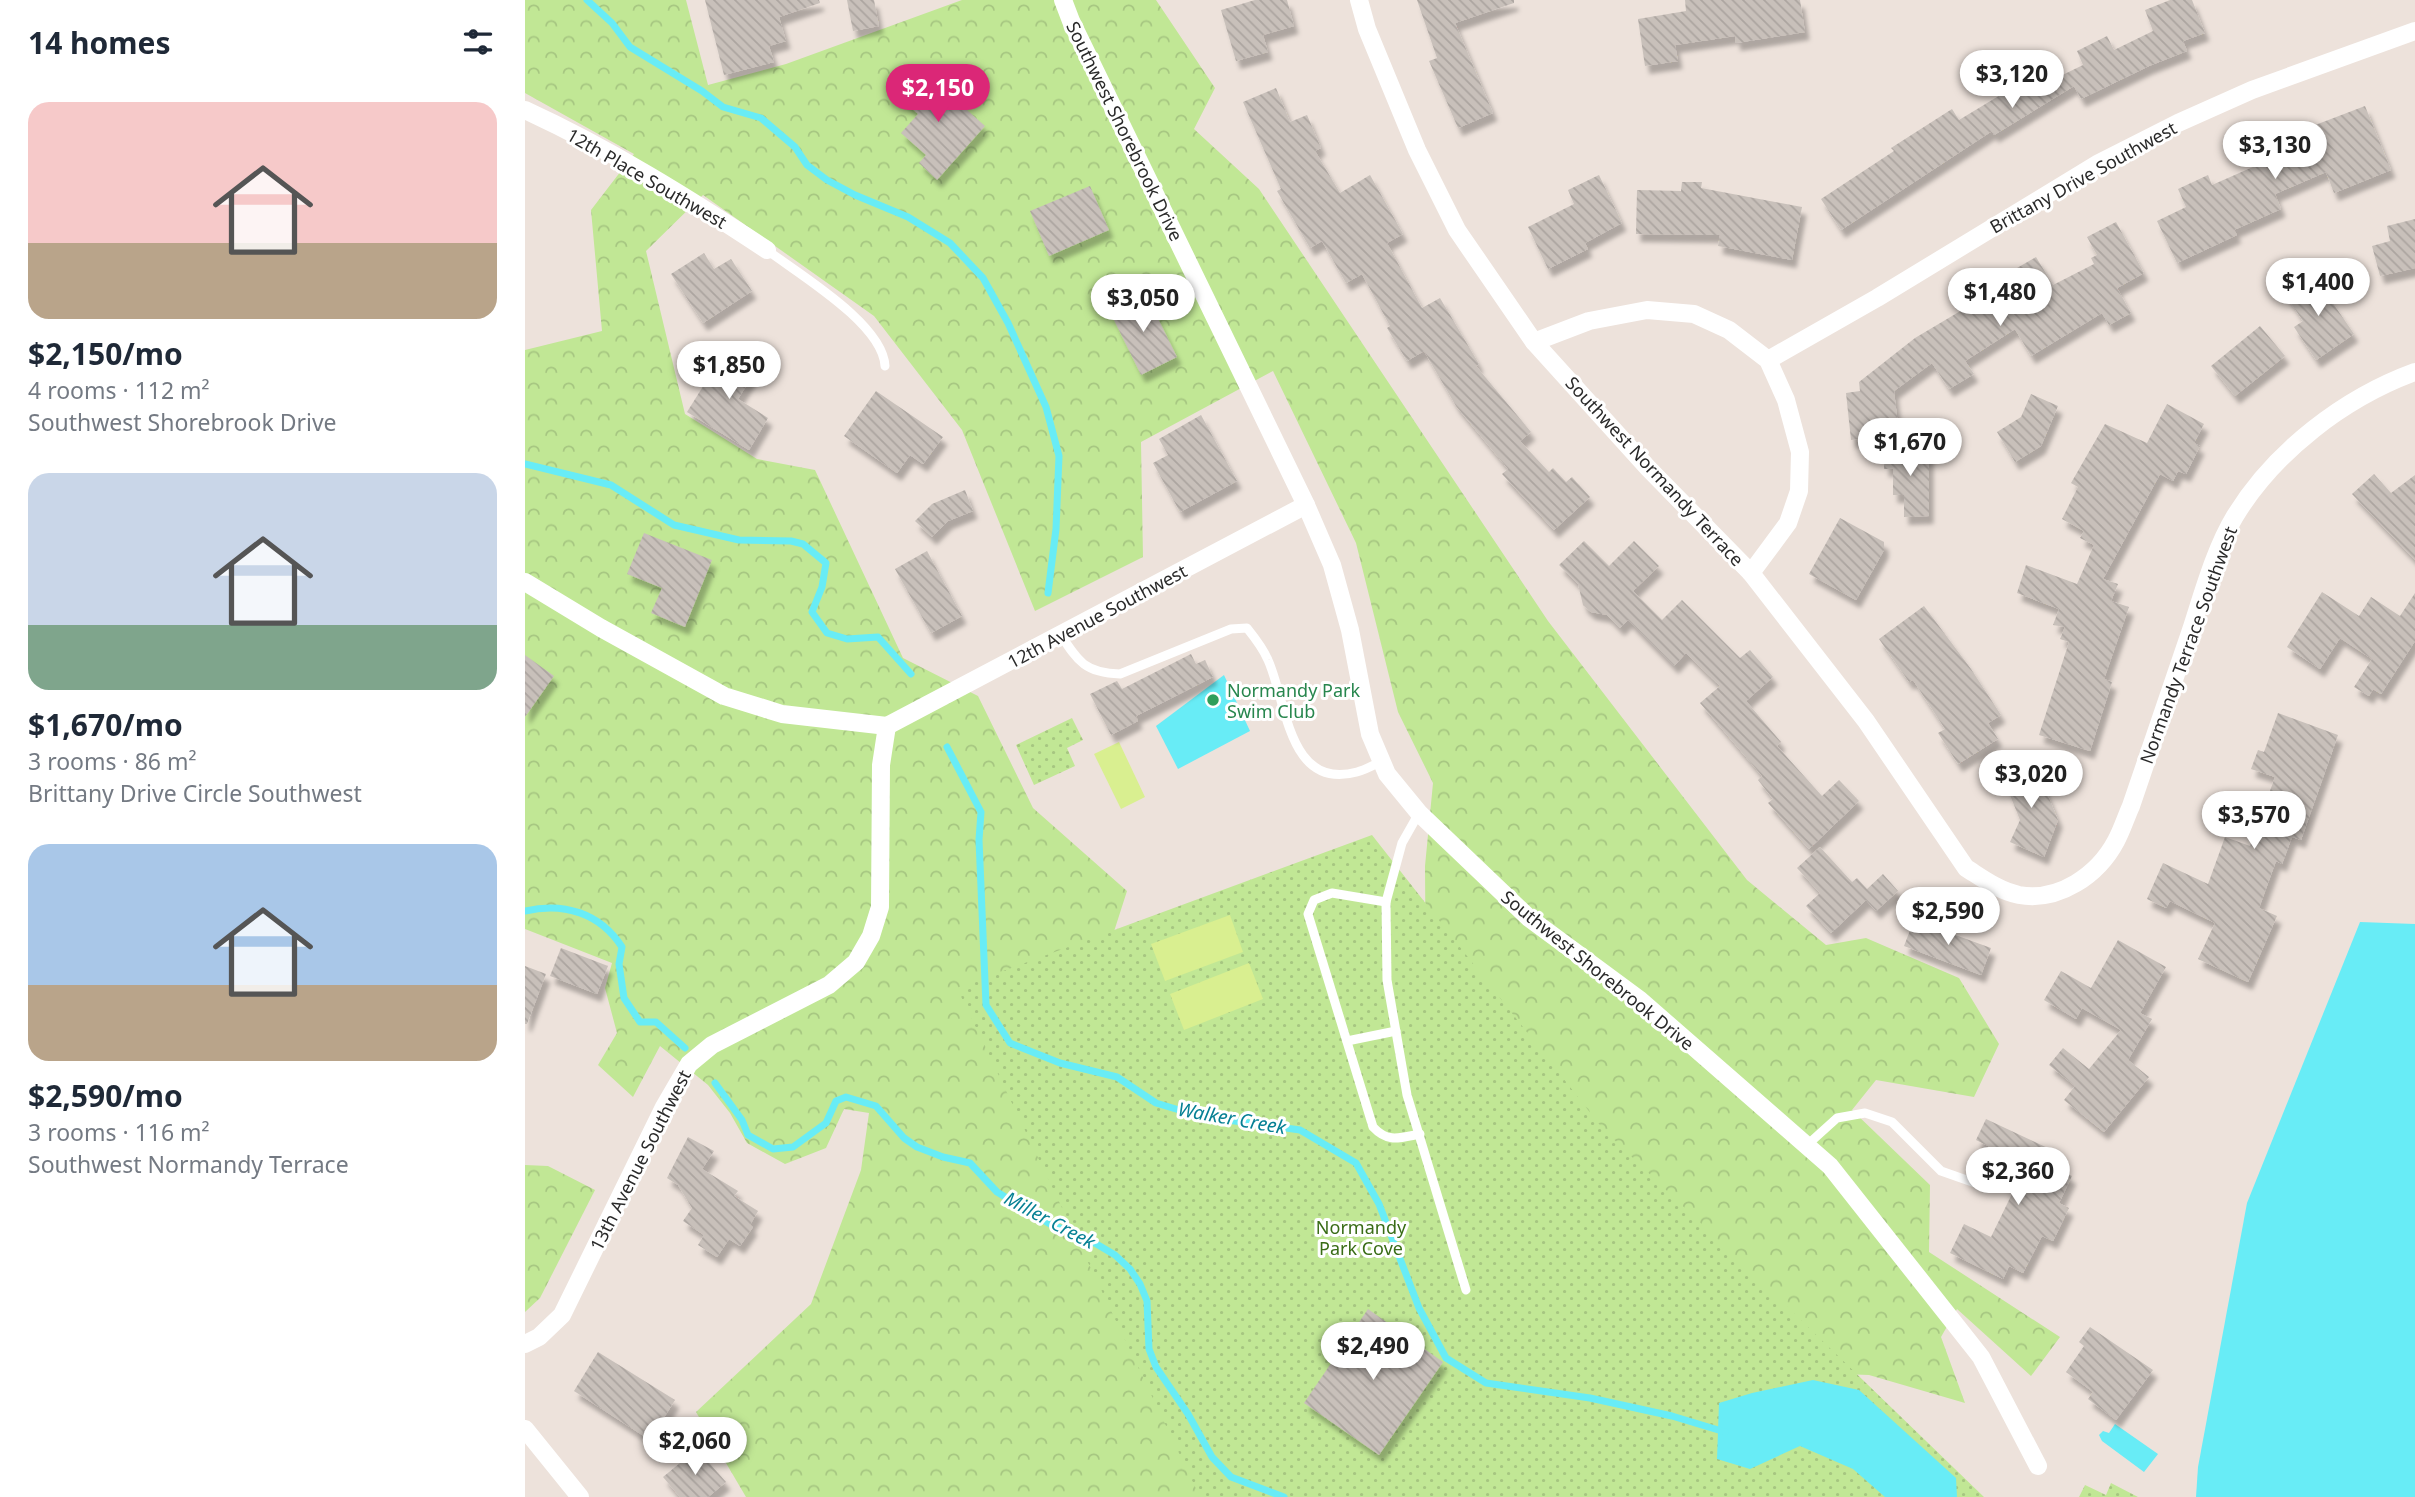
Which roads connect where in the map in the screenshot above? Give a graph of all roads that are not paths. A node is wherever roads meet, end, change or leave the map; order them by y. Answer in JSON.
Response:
{"nodes":[{"id":1,"x":1063,"y":0,"type":"edge"},
{"id":2,"x":1359,"y":0,"type":"edge"},
{"id":3,"x":2415,"y":31,"type":"edge"},
{"id":4,"x":525,"y":110,"type":"edge"},
{"id":5,"x":767,"y":250,"type":"joint"},
{"id":6,"x":1534,"y":342,"type":"junction"},
{"id":7,"x":1768,"y":360,"type":"junction"},
{"id":8,"x":885,"y":366,"type":"dead end"},
{"id":9,"x":2415,"y":372,"type":"edge"},
{"id":10,"x":1306,"y":505,"type":"junction"},
{"id":11,"x":1751,"y":573,"type":"junction"},
{"id":12,"x":525,"y":582,"type":"edge"},
{"id":13,"x":1061,"y":635,"type":"junction"},
{"id":14,"x":887,"y":726,"type":"junction"},
{"id":15,"x":1382,"y":761,"type":"junction"},
{"id":16,"x":1419,"y":813,"type":"junction"},
{"id":17,"x":2017,"y":895,"type":"joint"},
{"id":18,"x":1386,"y":902,"type":"junction"},
{"id":19,"x":1396,"y":1031,"type":"junction"},
{"id":20,"x":1347,"y":1041,"type":"junction"},
{"id":21,"x":1419,"y":1134,"type":"junction"},
{"id":22,"x":1806,"y":1146,"type":"junction"},
{"id":23,"x":1978,"y":1184,"type":"dead end"},
{"id":24,"x":1466,"y":1290,"type":"dead end"},
{"id":25,"x":525,"y":1344,"type":"edge"},
{"id":26,"x":525,"y":1429,"type":"edge"},
{"id":27,"x":2038,"y":1466,"type":"dead end"},
{"id":28,"x":580,"y":1497,"type":"edge"}],
"edges":[{"from":1,"to":10,"type":"street","name":"Southwest Shorebrook Drive"},
{"from":2,"to":6,"type":"street","name":"Southwest Normandy Terrace"},
{"from":3,"to":7,"type":"street","name":"Brittany Drive Southwest"},
{"from":4,"to":5,"type":"street","name":"12th Place Southwest"},
{"from":5,"to":8,"type":"lane"},
{"from":6,"to":7,"type":"street"},
{"from":6,"to":11,"type":"street","name":"Southwest Normandy Terrace"},
{"from":7,"to":11,"type":"street"},
{"from":9,"to":17,"type":"street","name":"Normandy Terrace Southwest"},
{"from":10,"to":13,"type":"street","name":"12th Avenue Southwest"},
{"from":10,"to":15,"type":"street","name":"Southwest Shorebrook Drive"},
{"from":11,"to":17,"type":"street","name":"Southwest Normandy Terrace"},
{"from":12,"to":14,"type":"street"},
{"from":13,"to":14,"type":"street","name":"12th Avenue Southwest"},
{"from":13,"to":15,"type":"lane"},
{"from":14,"to":25,"type":"street","name":"13th Avenue Southwest"},
{"from":15,"to":16,"type":"street","name":"Southwest Shorebrook Drive"},
{"from":16,"to":18,"type":"lane"},
{"from":16,"to":22,"type":"street","name":"Southwest Shorebrook Drive"},
{"from":18,"to":19,"type":"lane"},
{"from":18,"to":20,"type":"lane"},
{"from":19,"to":20,"type":"lane"},
{"from":19,"to":21,"type":"lane"},
{"from":20,"to":21,"type":"lane"},
{"from":21,"to":24,"type":"lane"},
{"from":22,"to":23,"type":"lane"},
{"from":22,"to":27,"type":"street","name":"Southwest Shorebrook Drive"},
{"from":26,"to":28,"type":"street"}]}
